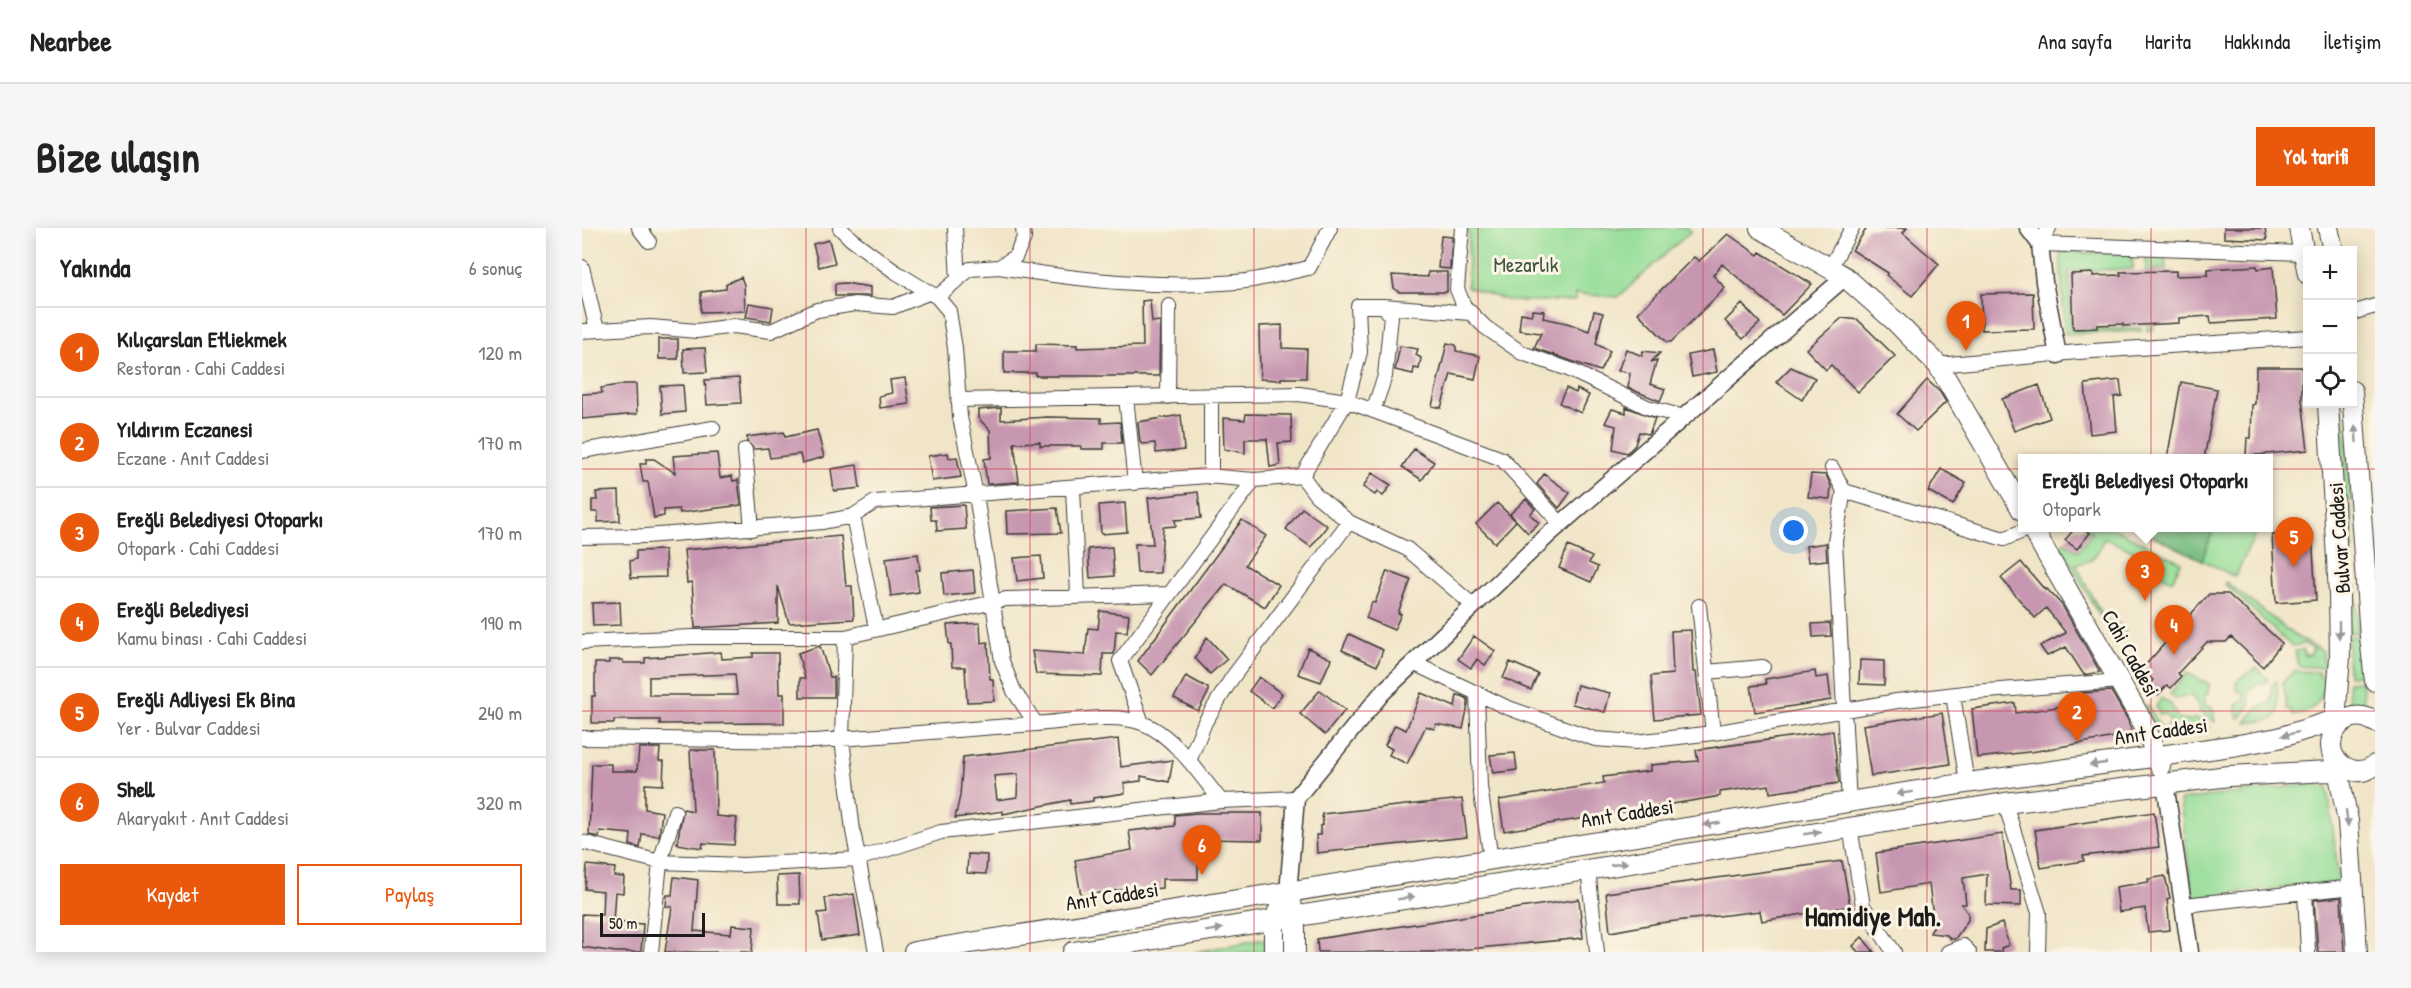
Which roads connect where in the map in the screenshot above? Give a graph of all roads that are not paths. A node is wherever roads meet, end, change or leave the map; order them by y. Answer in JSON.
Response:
{"nodes":[{"id":1,"x":639,"y":228,"type":"edge"},
{"id":2,"x":840,"y":228,"type":"edge"},
{"id":3,"x":955,"y":228,"type":"edge"},
{"id":4,"x":1023,"y":228,"type":"edge"},
{"id":5,"x":1330,"y":228,"type":"edge"},
{"id":6,"x":1462,"y":228,"type":"edge"},
{"id":7,"x":1760,"y":228,"type":"edge"},
{"id":8,"x":1852,"y":228,"type":"edge"},
{"id":9,"x":2028,"y":228,"type":"edge"},
{"id":10,"x":2049,"y":228,"type":"edge"},
{"id":11,"x":2299,"y":228,"type":"edge"},
{"id":12,"x":2328,"y":228,"type":"edge"},
{"id":13,"x":649,"y":241,"type":"dead end"},
{"id":14,"x":2040,"y":244,"type":"junction"},
{"id":15,"x":2332,"y":246,"type":"edge"},
{"id":16,"x":2303,"y":248,"type":"edge"},
{"id":17,"x":2303,"y":253,"type":"edge"},
{"id":18,"x":582,"y":267,"type":"edge"},
{"id":19,"x":999,"y":267,"type":"junction"},
{"id":20,"x":1838,"y":273,"type":"junction"},
{"id":21,"x":958,"y":280,"type":"junction"},
{"id":22,"x":933,"y":295,"type":"junction"},
{"id":23,"x":1168,"y":306,"type":"dead end"},
{"id":24,"x":1384,"y":306,"type":"junction"},
{"id":25,"x":2375,"y":306,"type":"edge"},
{"id":26,"x":2357,"y":311,"type":"edge"},
{"id":27,"x":1470,"y":313,"type":"junction"},
{"id":28,"x":597,"y":330,"type":"junction"},
{"id":29,"x":582,"y":331,"type":"edge"},
{"id":30,"x":2303,"y":337,"type":"edge"},
{"id":31,"x":2058,"y":355,"type":"junction"},
{"id":32,"x":1938,"y":365,"type":"junction"},
{"id":33,"x":1211,"y":396,"type":"junction"},
{"id":34,"x":1126,"y":397,"type":"junction"},
{"id":35,"x":1168,"y":397,"type":"junction"},
{"id":36,"x":958,"y":400,"type":"junction"},
{"id":37,"x":1347,"y":401,"type":"junction"},
{"id":38,"x":2328,"y":408,"type":"edge"},
{"id":39,"x":2354,"y":408,"type":"edge"},
{"id":40,"x":1373,"y":411,"type":"junction"},
{"id":41,"x":1684,"y":417,"type":"junction"},
{"id":42,"x":713,"y":428,"type":"dead end"},
{"id":43,"x":745,"y":450,"type":"dead end"},
{"id":44,"x":582,"y":451,"type":"edge"},
{"id":45,"x":1832,"y":468,"type":"dead end"},
{"id":46,"x":1302,"y":476,"type":"junction"},
{"id":47,"x":1211,"y":477,"type":"junction"},
{"id":48,"x":1254,"y":480,"type":"junction"},
{"id":49,"x":1135,"y":483,"type":"junction"},
{"id":50,"x":1073,"y":488,"type":"junction"},
{"id":51,"x":1844,"y":491,"type":"junction"},
{"id":52,"x":976,"y":495,"type":"junction"},
{"id":53,"x":2018,"y":503,"type":"edge"},
{"id":54,"x":853,"y":516,"type":"junction"},
{"id":55,"x":1348,"y":522,"type":"junction"},
{"id":56,"x":1561,"y":524,"type":"junction"},
{"id":57,"x":2369,"y":526,"type":"edge"},
{"id":58,"x":752,"y":529,"type":"junction"},
{"id":59,"x":2021,"y":532,"type":"edge"},
{"id":60,"x":2033,"y":532,"type":"edge"},
{"id":61,"x":582,"y":537,"type":"edge"},
{"id":62,"x":1169,"y":594,"type":"junction"},
{"id":63,"x":1078,"y":596,"type":"junction"},
{"id":64,"x":991,"y":603,"type":"junction"},
{"id":65,"x":1474,"y":606,"type":"junction"},
{"id":66,"x":1699,"y":606,"type":"dead end"},
{"id":67,"x":876,"y":628,"type":"junction"},
{"id":68,"x":844,"y":637,"type":"junction"},
{"id":69,"x":582,"y":642,"type":"edge"},
{"id":70,"x":1413,"y":663,"type":"junction"},
{"id":71,"x":1763,"y":667,"type":"dead end"},
{"id":72,"x":1706,"y":672,"type":"junction"},
{"id":73,"x":2120,"y":681,"type":"junction"},
{"id":74,"x":2375,"y":681,"type":"edge"},
{"id":75,"x":1477,"y":693,"type":"junction"},
{"id":76,"x":1953,"y":695,"type":"junction"},
{"id":77,"x":1844,"y":711,"type":"junction"},
{"id":78,"x":2355,"y":721,"type":"edge"},
{"id":79,"x":1142,"y":723,"type":"junction"},
{"id":80,"x":1036,"y":724,"type":"junction"},
{"id":81,"x":1713,"y":733,"type":"junction"},
{"id":82,"x":582,"y":738,"type":"edge"},
{"id":83,"x":842,"y":739,"type":"junction"},
{"id":84,"x":2157,"y":756,"type":"junction"},
{"id":85,"x":1188,"y":760,"type":"junction"},
{"id":86,"x":2341,"y":767,"type":"junction"},
{"id":87,"x":2374,"y":767,"type":"edge"},
{"id":88,"x":1967,"y":783,"type":"junction"},
{"id":89,"x":2165,"y":783,"type":"junction"},
{"id":90,"x":1296,"y":798,"type":"junction"},
{"id":91,"x":1221,"y":801,"type":"junction"},
{"id":92,"x":1849,"y":802,"type":"junction"},
{"id":93,"x":2005,"y":802,"type":"junction"},
{"id":94,"x":675,"y":812,"type":"dead end"},
{"id":95,"x":1850,"y":827,"type":"junction"},
{"id":96,"x":582,"y":842,"type":"edge"},
{"id":97,"x":858,"y":859,"type":"junction"},
{"id":98,"x":1491,"y":859,"type":"junction"},
{"id":99,"x":660,"y":862,"type":"junction"},
{"id":100,"x":1588,"y":869,"type":"junction"},
{"id":101,"x":2354,"y":887,"type":"junction"},
{"id":102,"x":1288,"y":892,"type":"junction"},
{"id":103,"x":2306,"y":892,"type":"junction"},
{"id":104,"x":2184,"y":905,"type":"junction"},
{"id":105,"x":1295,"y":917,"type":"junction"},
{"id":106,"x":1274,"y":920,"type":"junction"},
{"id":107,"x":651,"y":952,"type":"edge"},
{"id":108,"x":876,"y":952,"type":"edge"},
{"id":109,"x":914,"y":952,"type":"edge"},
{"id":110,"x":1073,"y":952,"type":"edge"},
{"id":111,"x":1274,"y":952,"type":"edge"},
{"id":112,"x":1295,"y":952,"type":"edge"},
{"id":113,"x":1597,"y":952,"type":"edge"},
{"id":114,"x":1894,"y":952,"type":"edge"},
{"id":115,"x":1948,"y":952,"type":"edge"},
{"id":116,"x":1969,"y":952,"type":"edge"},
{"id":117,"x":2038,"y":952,"type":"edge"},
{"id":118,"x":2190,"y":952,"type":"edge"},
{"id":119,"x":2308,"y":952,"type":"edge"},
{"id":120,"x":2357,"y":952,"type":"edge"}],
"edges":[{"from":1,"to":13,"type":"street"},
{"from":2,"to":22,"type":"street"},
{"from":3,"to":21,"type":"street"},
{"from":4,"to":19,"type":"street"},
{"from":5,"to":19,"type":"street"},
{"from":6,"to":27,"type":"street"},
{"from":7,"to":20,"type":"main road"},
{"from":8,"to":20,"type":"street"},
{"from":9,"to":14,"type":"street"},
{"from":10,"to":14,"type":"street"},
{"from":11,"to":16,"type":"main road"},
{"from":12,"to":15,"type":"main road"},
{"from":14,"to":17,"type":"street"},
{"from":14,"to":31,"type":"street"},
{"from":18,"to":28,"type":"street"},
{"from":19,"to":21,"type":"street"},
{"from":20,"to":32,"type":"main road"},
{"from":20,"to":41,"type":"street"},
{"from":21,"to":22,"type":"street"},
{"from":22,"to":28,"type":"street"},
{"from":22,"to":36,"type":"street"},
{"from":23,"to":35,"type":"street"},
{"from":24,"to":27,"type":"street"},
{"from":24,"to":37,"type":"street"},
{"from":24,"to":40,"type":"street"},
{"from":25,"to":26,"type":"street"},
{"from":27,"to":41,"type":"street"},
{"from":28,"to":29,"type":"street"},
{"from":30,"to":31,"type":"street"},
{"from":31,"to":32,"type":"street"},
{"from":32,"to":53,"type":"main road"},
{"from":33,"to":35,"type":"street"},
{"from":33,"to":37,"type":"street"},
{"from":33,"to":47,"type":"street"},
{"from":34,"to":35,"type":"street"},
{"from":34,"to":36,"type":"street"},
{"from":34,"to":49,"type":"street"},
{"from":36,"to":52,"type":"street"},
{"from":37,"to":40,"type":"street"},
{"from":37,"to":46,"type":"street"},
{"from":38,"to":78,"type":"main road","one_way":true},
{"from":57,"to":39,"type":"main road","name":"Bulvar Caddesi","one_way":true},
{"from":40,"to":56,"type":"street"},
{"from":41,"to":56,"type":"street"},
{"from":42,"to":44,"type":"street"},
{"from":43,"to":58,"type":"street"},
{"from":45,"to":51,"type":"street"},
{"from":46,"to":48,"type":"street"},
{"from":46,"to":55,"type":"street"},
{"from":47,"to":48,"type":"street"},
{"from":47,"to":49,"type":"street"},
{"from":48,"to":62,"type":"street"},
{"from":49,"to":50,"type":"street"},
{"from":50,"to":52,"type":"street"},
{"from":50,"to":63,"type":"street"},
{"from":51,"to":59,"type":"street"},
{"from":51,"to":77,"type":"street"},
{"from":52,"to":54,"type":"street"},
{"from":52,"to":64,"type":"street"},
{"from":54,"to":58,"type":"street"},
{"from":54,"to":67,"type":"street"},
{"from":55,"to":65,"type":"street"},
{"from":55,"to":85,"type":"street"},
{"from":56,"to":65,"type":"street"},
{"from":57,"to":74,"type":"main road","name":"Bulvar Caddesi"},
{"from":58,"to":61,"type":"street"},
{"from":60,"to":73,"type":"main road","name":"Cahi Caddesi"},
{"from":62,"to":63,"type":"street"},
{"from":62,"to":79,"type":"street"},
{"from":63,"to":64,"type":"street"},
{"from":64,"to":67,"type":"street"},
{"from":64,"to":80,"type":"street"},
{"from":65,"to":70,"type":"street"},
{"from":66,"to":72,"type":"street"},
{"from":67,"to":68,"type":"street"},
{"from":68,"to":69,"type":"street"},
{"from":68,"to":83,"type":"street"},
{"from":70,"to":75,"type":"street"},
{"from":70,"to":90,"type":"street"},
{"from":71,"to":72,"type":"street"},
{"from":72,"to":81,"type":"street"},
{"from":73,"to":76,"type":"street"},
{"from":73,"to":84,"type":"main road","name":"Cahi Caddesi"},
{"from":75,"to":81,"type":"street"},
{"from":75,"to":98,"type":"street"},
{"from":76,"to":77,"type":"street"},
{"from":76,"to":88,"type":"street"},
{"from":77,"to":81,"type":"street"},
{"from":77,"to":92,"type":"street"},
{"from":78,"to":84,"type":"main road","name":"Anıt Caddesi","one_way":true},
{"from":78,"to":86,"type":"main road"},
{"from":79,"to":80,"type":"street"},
{"from":79,"to":85,"type":"street"},
{"from":80,"to":83,"type":"street"},
{"from":82,"to":83,"type":"street"},
{"from":83,"to":97,"type":"street"},
{"from":84,"to":88,"type":"main road","name":"Anıt Caddesi","one_way":true},
{"from":84,"to":89,"type":"main road","name":"Cahi Caddesi"},
{"from":85,"to":91,"type":"street"},
{"from":86,"to":87,"type":"main road"},
{"from":86,"to":89,"type":"main road"},
{"from":86,"to":101,"type":"main road","one_way":true},
{"from":88,"to":92,"type":"main road","name":"Anıt Caddesi","one_way":true},
{"from":89,"to":93,"type":"main road"},
{"from":89,"to":104,"type":"street","name":"Cahi Caddesi"},
{"from":90,"to":91,"type":"street"},
{"from":90,"to":102,"type":"street"},
{"from":91,"to":97,"type":"street"},
{"from":92,"to":98,"type":"main road","name":"Anıt Caddesi","one_way":true},
{"from":93,"to":95,"type":"main road"},
{"from":93,"to":117,"type":"street"},
{"from":94,"to":99,"type":"street"},
{"from":100,"to":95,"type":"main road","one_way":true},
{"from":95,"to":114,"type":"street"},
{"from":96,"to":99,"type":"street"},
{"from":97,"to":99,"type":"street"},
{"from":97,"to":108,"type":"street"},
{"from":98,"to":102,"type":"main road","name":"Anıt Caddesi"},
{"from":99,"to":107,"type":"street"},
{"from":105,"to":100,"type":"main road","one_way":true},
{"from":100,"to":113,"type":"street"},
{"from":101,"to":103,"type":"street"},
{"from":101,"to":120,"type":"main road"},
{"from":102,"to":105,"type":"main road"},
{"from":102,"to":106,"type":"main road"},
{"from":102,"to":109,"type":"main road","name":"Anıt Caddesi"},
{"from":103,"to":104,"type":"street"},
{"from":103,"to":119,"type":"street"},
{"from":104,"to":118,"type":"street","name":"Cahi Caddesi"},
{"from":105,"to":106,"type":"main road"},
{"from":105,"to":112,"type":"main road"},
{"from":110,"to":106,"type":"main road","one_way":true},
{"from":106,"to":111,"type":"main road"},
{"from":115,"to":116,"type":"street"}]}
